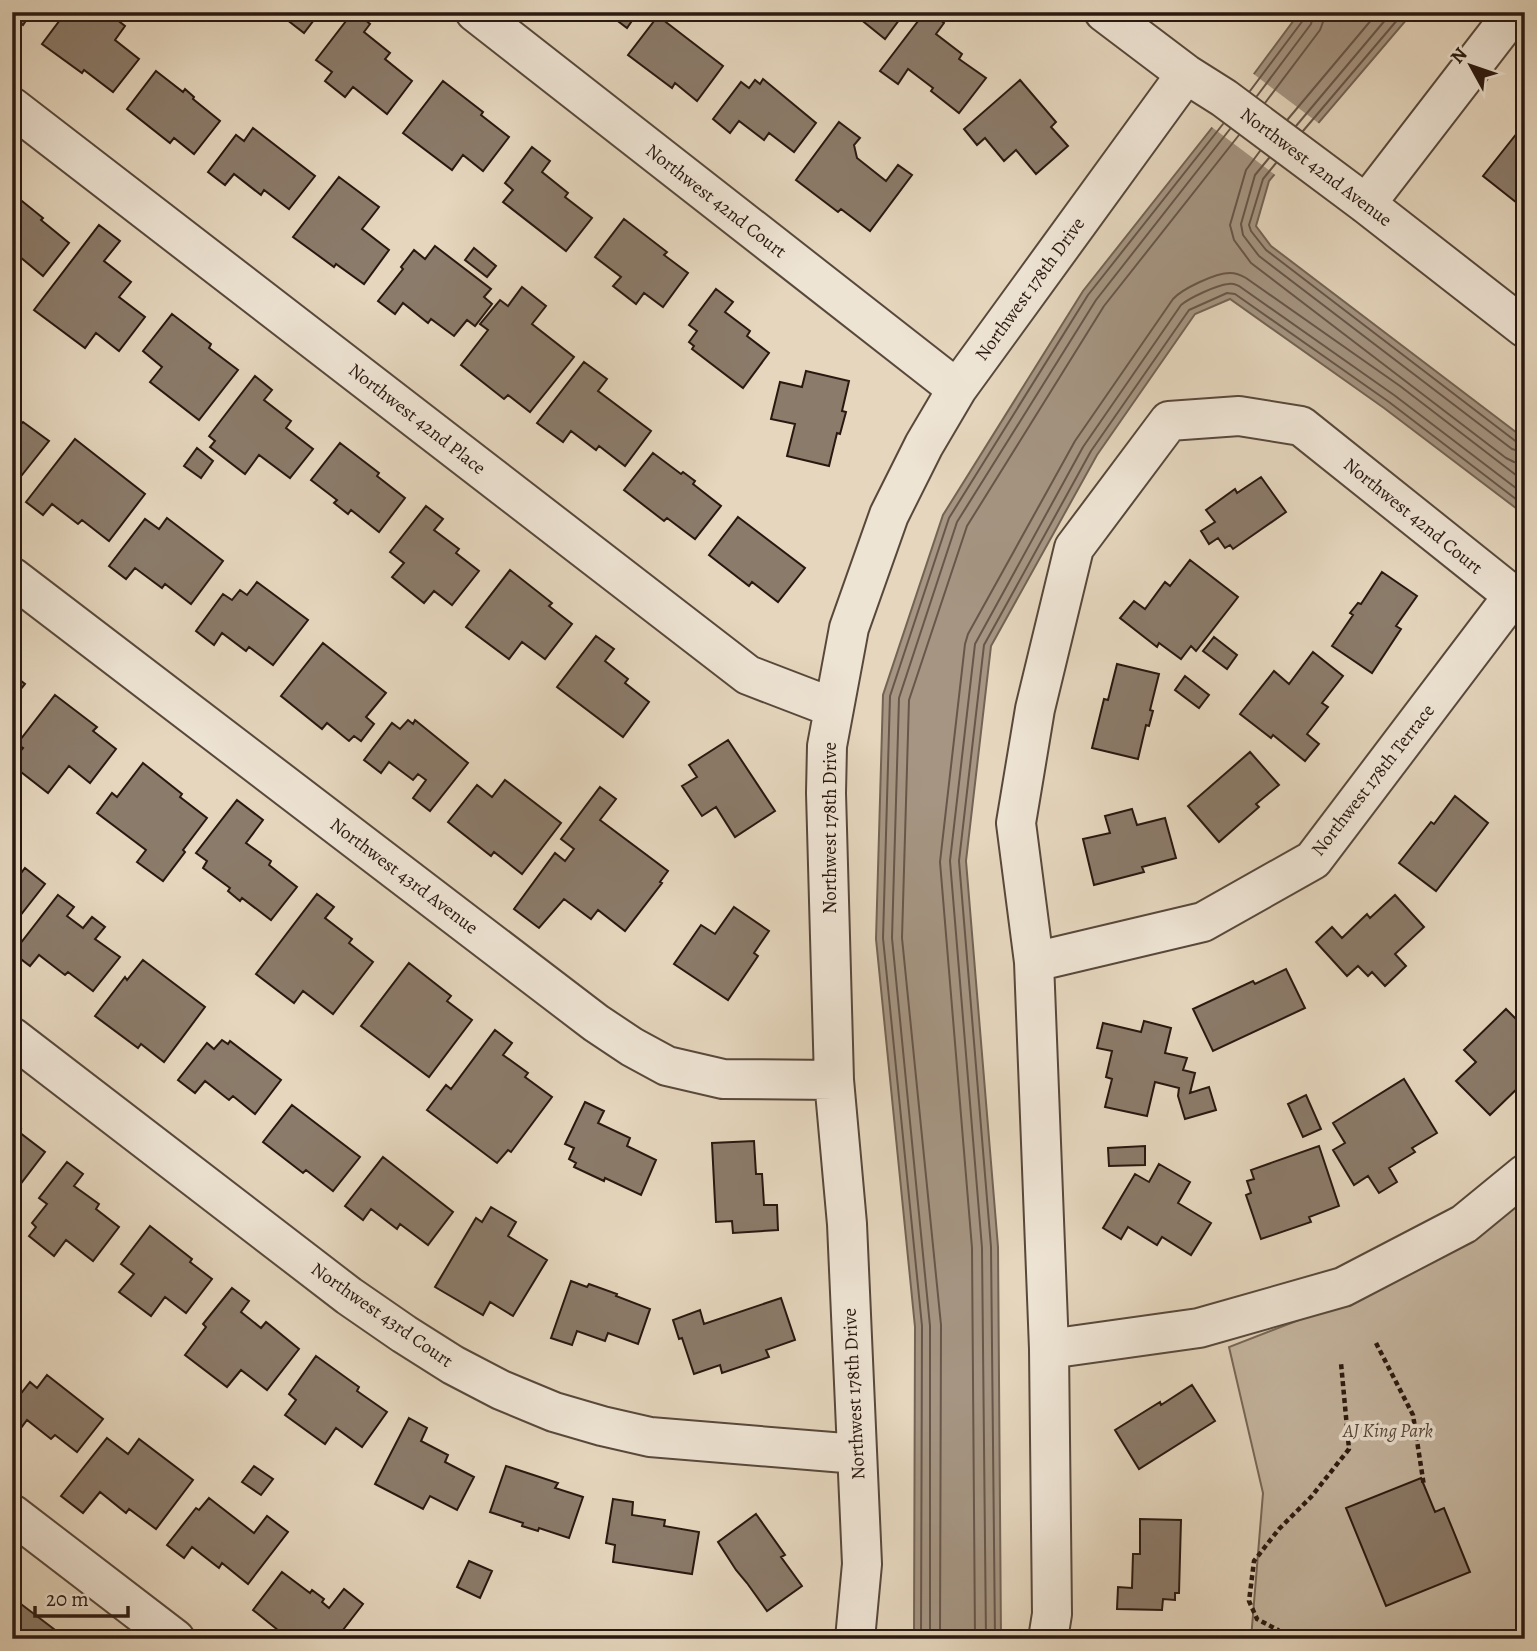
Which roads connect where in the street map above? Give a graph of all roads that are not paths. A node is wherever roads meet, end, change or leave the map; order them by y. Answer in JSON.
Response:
{"nodes":[{"id":1,"x":475,"y":12,"type":"edge"},
{"id":2,"x":1104,"y":12,"type":"edge"},
{"id":3,"x":1514,"y":12,"type":"edge"},
{"id":4,"x":1186,"y":74,"type":"junction"},
{"id":5,"x":12,"y":107,"type":"edge"},
{"id":6,"x":1366,"y":204,"type":"junction"},
{"id":7,"x":1525,"y":328,"type":"edge"},
{"id":8,"x":957,"y":389,"type":"junction"},
{"id":9,"x":12,"y":578,"type":"edge"},
{"id":10,"x":1519,"y":601,"type":"edge"},
{"id":11,"x":834,"y":708,"type":"junction"},
{"id":12,"x":1034,"y":962,"type":"junction"},
{"id":13,"x":12,"y":1037,"type":"edge"},
{"id":14,"x":834,"y":1080,"type":"junction"},
{"id":15,"x":1525,"y":1174,"type":"edge"},
{"id":16,"x":1049,"y":1349,"type":"junction"},
{"id":17,"x":857,"y":1454,"type":"junction"},
{"id":18,"x":12,"y":1514,"type":"edge"},
{"id":19,"x":175,"y":1639,"type":"edge"},
{"id":20,"x":855,"y":1639,"type":"edge"},
{"id":21,"x":1048,"y":1639,"type":"edge"}],
"edges":[{"from":1,"to":8,"type":"street","name":"Northwest 42nd Court"},
{"from":2,"to":4,"type":"street","name":"Northwest 42nd Avenue"},
{"from":3,"to":6,"type":"street"},
{"from":4,"to":6,"type":"street","name":"Northwest 42nd Avenue"},
{"from":4,"to":8,"type":"street","name":"Northwest 178th Drive"},
{"from":5,"to":11,"type":"street","name":"Northwest 42nd Place"},
{"from":6,"to":7,"type":"street","name":"Northwest 42nd Avenue"},
{"from":8,"to":11,"type":"street","name":"Northwest 178th Drive"},
{"from":9,"to":14,"type":"street","name":"Northwest 43rd Avenue"},
{"from":10,"to":12,"type":"street","name":"Northwest 178th Terrace"},
{"from":10,"to":12,"type":"street","name":"Northwest 42nd Court"},
{"from":11,"to":14,"type":"street","name":"Northwest 178th Drive"},
{"from":12,"to":16,"type":"street"},
{"from":13,"to":17,"type":"street","name":"Northwest 43rd Court"},
{"from":14,"to":17,"type":"street","name":"Northwest 178th Drive"},
{"from":15,"to":16,"type":"street"},
{"from":16,"to":21,"type":"street"},
{"from":17,"to":20,"type":"street","name":"Northwest 178th Drive"},
{"from":18,"to":19,"type":"street"}]}
